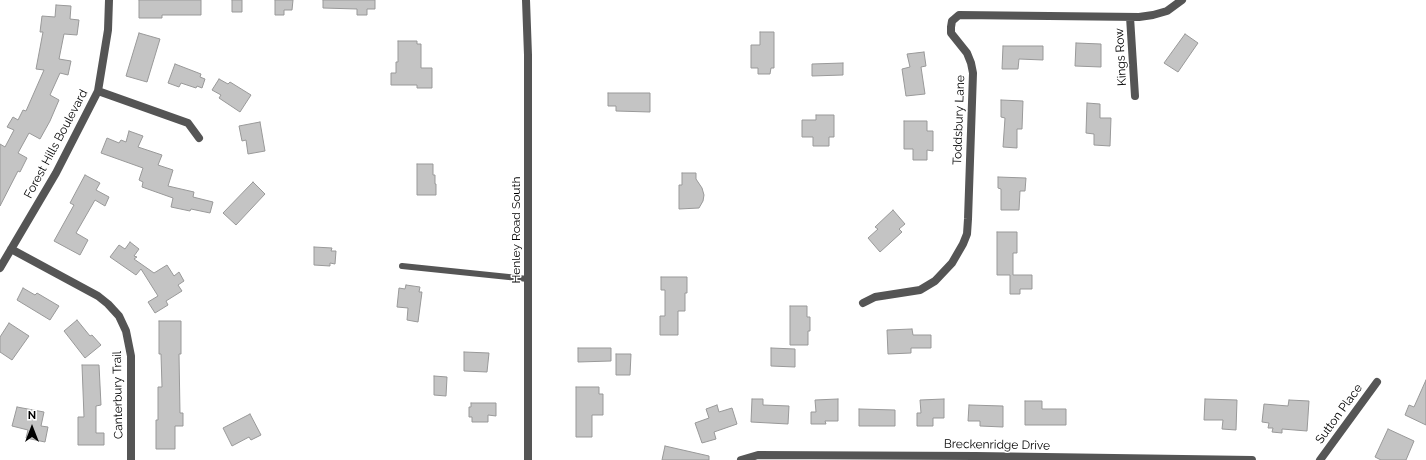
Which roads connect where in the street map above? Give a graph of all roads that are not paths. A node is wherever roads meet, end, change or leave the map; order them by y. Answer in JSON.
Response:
{"nodes":[{"id":1,"x":110,"y":0,"type":"edge"},
{"id":2,"x":526,"y":0,"type":"edge"},
{"id":3,"x":1182,"y":0,"type":"edge"},
{"id":4,"x":1130,"y":17,"type":"junction"},
{"id":5,"x":98,"y":91,"type":"junction"},
{"id":6,"x":1135,"y":96,"type":"dead end"},
{"id":7,"x":200,"y":138,"type":"dead end"},
{"id":8,"x":11,"y":249,"type":"junction"},
{"id":9,"x":402,"y":266,"type":"dead end"},
{"id":10,"x":0,"y":268,"type":"edge"},
{"id":11,"x":528,"y":279,"type":"junction"},
{"id":12,"x":863,"y":303,"type":"dead end"},
{"id":13,"x":1377,"y":382,"type":"dead end"},
{"id":14,"x":880,"y":458,"type":"edge"},
{"id":15,"x":1088,"y":459,"type":"edge"},
{"id":16,"x":131,"y":460,"type":"edge"},
{"id":17,"x":528,"y":460,"type":"edge"},
{"id":18,"x":741,"y":460,"type":"edge"},
{"id":19,"x":1252,"y":460,"type":"edge"},
{"id":20,"x":1320,"y":460,"type":"edge"}],
"edges":[{"from":1,"to":5,"type":"street","name":"Forest Hills Boulevard"},
{"from":2,"to":11,"type":"street","name":"Henley Road South"},
{"from":3,"to":4,"type":"street","name":"Toddsbury Lane"},
{"from":4,"to":6,"type":"street","name":"Kings Row"},
{"from":4,"to":12,"type":"street","name":"Toddsbury Lane"},
{"from":5,"to":7,"type":"street"},
{"from":5,"to":8,"type":"street","name":"Forest Hills Boulevard"},
{"from":8,"to":10,"type":"street","name":"Forest Hills Boulevard"},
{"from":8,"to":16,"type":"street","name":"Canterbury Trail"},
{"from":9,"to":11,"type":"lane"},
{"from":11,"to":17,"type":"street","name":"Henley Road South"},
{"from":13,"to":20,"type":"street","name":"Sutton Place"},
{"from":14,"to":15,"type":"street","name":"Breckenridge Drive"},
{"from":14,"to":18,"type":"street","name":"Breckenridge Drive"},
{"from":15,"to":19,"type":"street","name":"Breckenridge Drive"}]}
